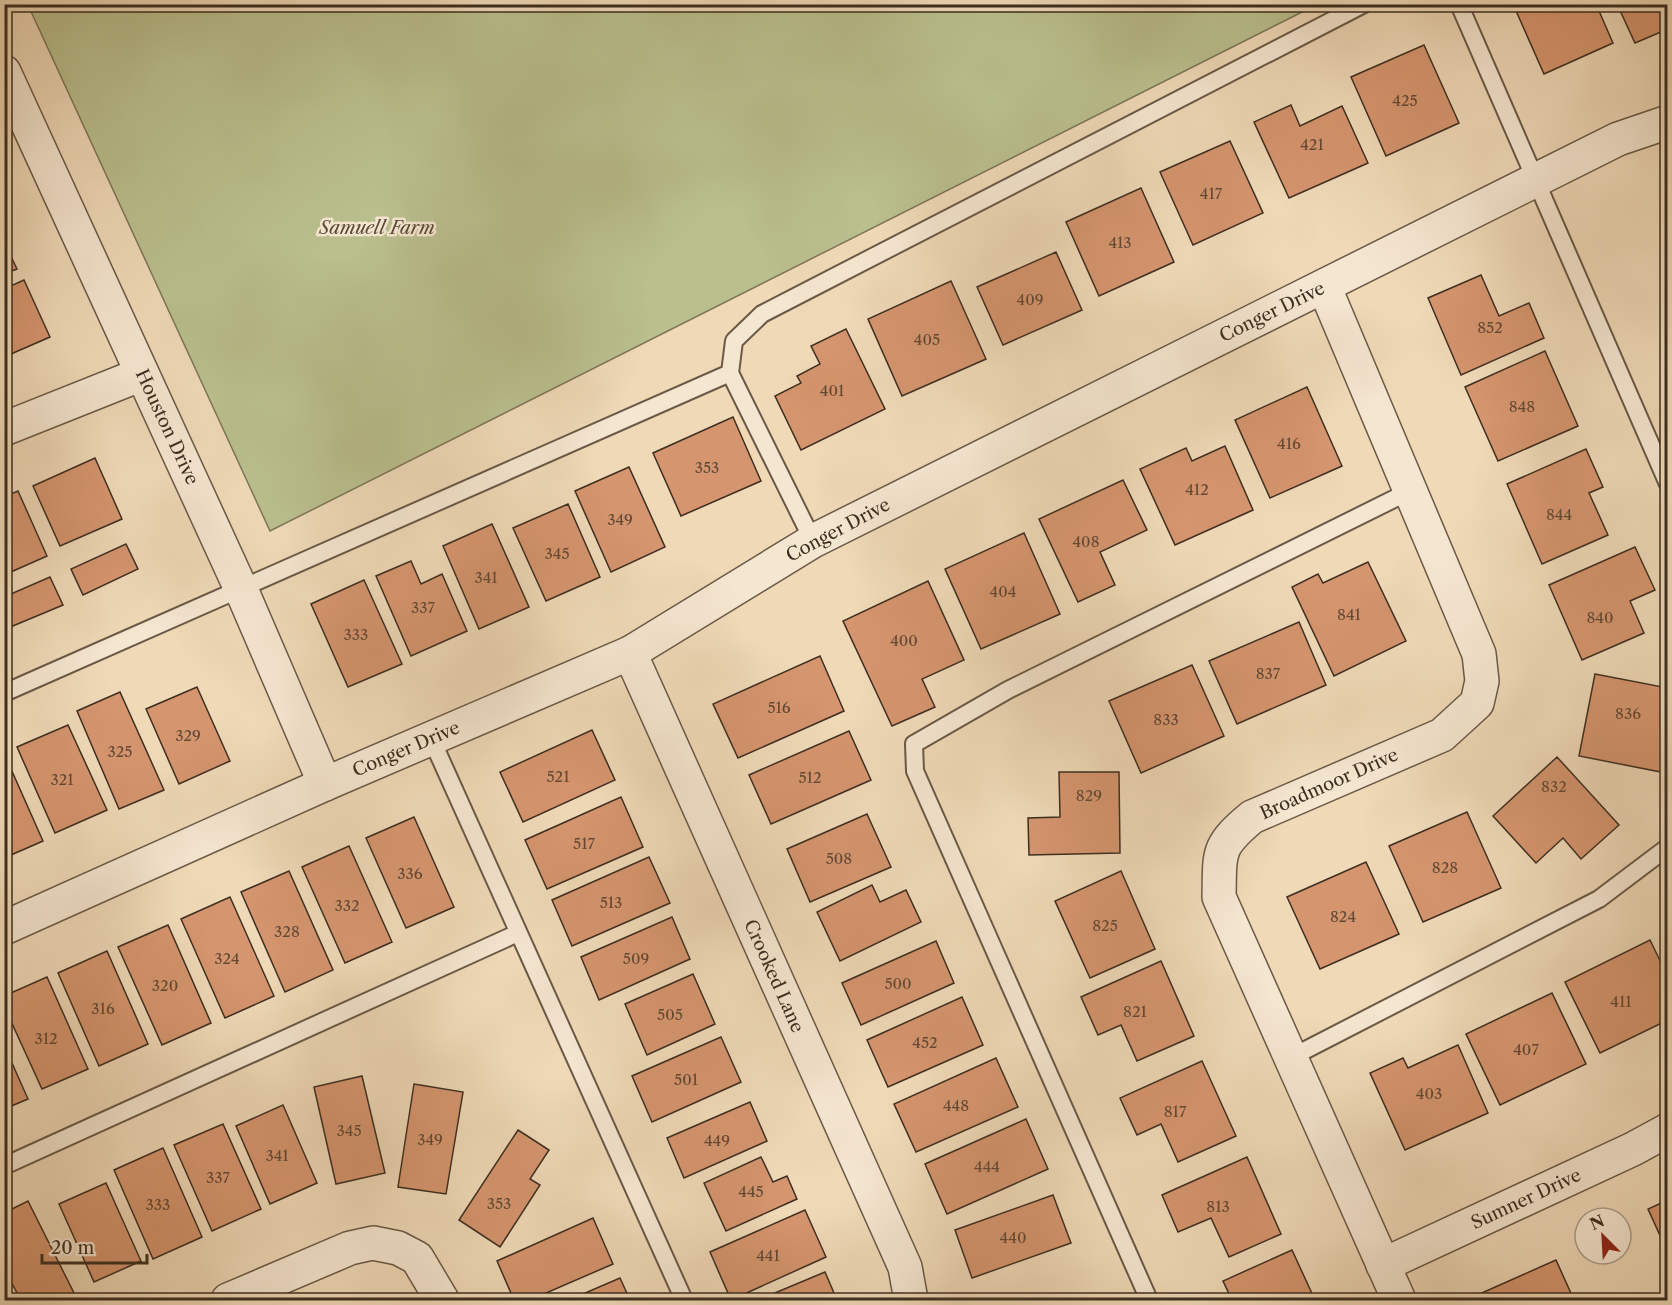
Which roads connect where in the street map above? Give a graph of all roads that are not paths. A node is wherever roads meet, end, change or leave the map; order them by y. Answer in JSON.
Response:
{"nodes":[{"id":1,"x":1364,"y":4,"type":"edge"},
{"id":2,"x":1459,"y":4,"type":"edge"},
{"id":3,"x":4,"y":72,"type":"edge"},
{"id":4,"x":1668,"y":122,"type":"edge"},
{"id":5,"x":1534,"y":181,"type":"junction"},
{"id":6,"x":1324,"y":286,"type":"junction"},
{"id":7,"x":730,"y":373,"type":"junction"},
{"id":8,"x":142,"y":374,"type":"junction"},
{"id":9,"x":4,"y":429,"type":"edge"},
{"id":10,"x":1668,"y":484,"type":"edge"},
{"id":11,"x":1410,"y":491,"type":"junction"},
{"id":12,"x":813,"y":541,"type":"junction"},
{"id":13,"x":240,"y":589,"type":"junction"},
{"id":14,"x":630,"y":653,"type":"junction"},
{"id":15,"x":4,"y":693,"type":"edge"},
{"id":16,"x":431,"y":738,"type":"junction"},
{"id":17,"x":325,"y":784,"type":"junction"},
{"id":18,"x":1668,"y":847,"type":"edge"},
{"id":19,"x":4,"y":928,"type":"edge"},
{"id":20,"x":518,"y":933,"type":"junction"},
{"id":21,"x":1290,"y":1058,"type":"junction"},
{"id":22,"x":1668,"y":1130,"type":"edge"},
{"id":23,"x":4,"y":1166,"type":"edge"},
{"id":24,"x":1383,"y":1265,"type":"junction"},
{"id":25,"x":228,"y":1300,"type":"edge"},
{"id":26,"x":442,"y":1300,"type":"edge"},
{"id":27,"x":684,"y":1300,"type":"edge"},
{"id":28,"x":911,"y":1300,"type":"edge"},
{"id":29,"x":1149,"y":1300,"type":"edge"},
{"id":30,"x":1399,"y":1300,"type":"edge"}],
"edges":[{"from":1,"to":7,"type":"lane"},
{"from":2,"to":5,"type":"lane"},
{"from":3,"to":8,"type":"street","name":"Houston Drive"},
{"from":4,"to":5,"type":"street","name":"Conger Drive"},
{"from":5,"to":6,"type":"street","name":"Conger Drive"},
{"from":5,"to":10,"type":"lane"},
{"from":6,"to":11,"type":"street","name":"Broadmoor Drive"},
{"from":6,"to":12,"type":"street","name":"Conger Drive"},
{"from":7,"to":12,"type":"lane"},
{"from":7,"to":13,"type":"lane"},
{"from":8,"to":9,"type":"street"},
{"from":8,"to":13,"type":"street","name":"Houston Drive"},
{"from":11,"to":21,"type":"street","name":"Broadmoor Drive"},
{"from":11,"to":29,"type":"lane"},
{"from":12,"to":14,"type":"street","name":"Conger Drive"},
{"from":13,"to":15,"type":"lane"},
{"from":13,"to":17,"type":"street","name":"Houston Drive"},
{"from":14,"to":16,"type":"street","name":"Conger Drive"},
{"from":14,"to":28,"type":"street","name":"Crooked Lane"},
{"from":16,"to":17,"type":"street","name":"Conger Drive"},
{"from":16,"to":20,"type":"lane"},
{"from":17,"to":19,"type":"street","name":"Conger Drive"},
{"from":18,"to":21,"type":"lane"},
{"from":20,"to":23,"type":"lane"},
{"from":20,"to":27,"type":"lane"},
{"from":21,"to":24,"type":"street","name":"Broadmoor Drive"},
{"from":22,"to":24,"type":"street","name":"Sumner Drive"},
{"from":24,"to":30,"type":"street","name":"Broadmoor Drive"},
{"from":25,"to":26,"type":"street"}]}
